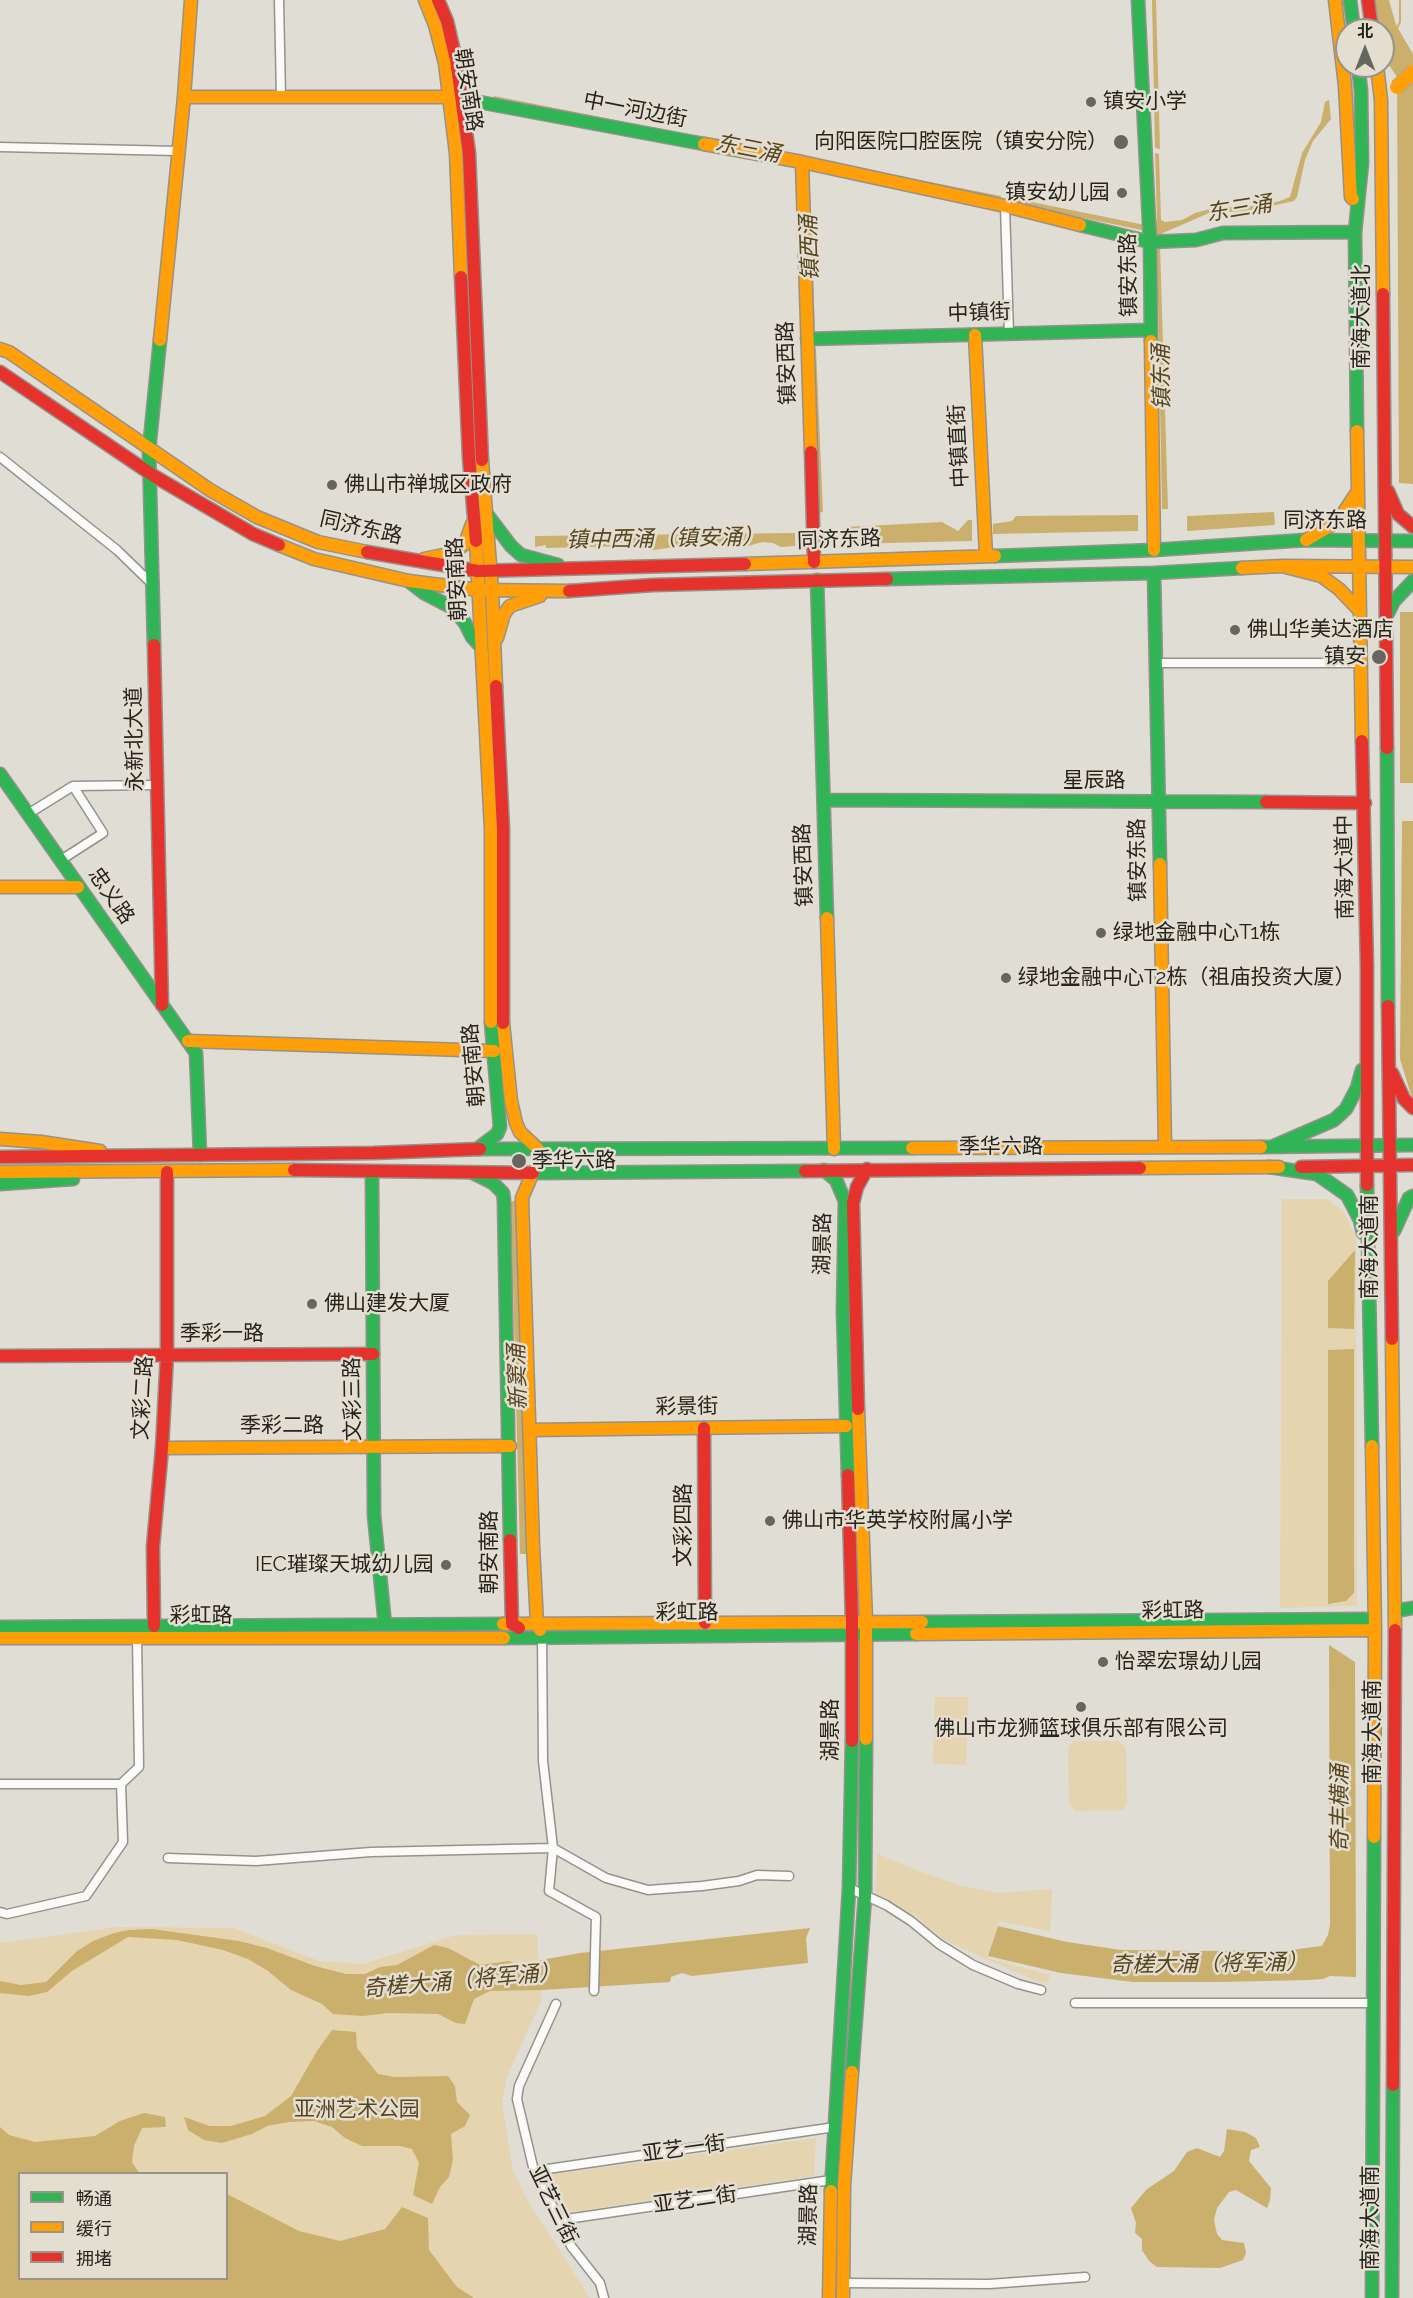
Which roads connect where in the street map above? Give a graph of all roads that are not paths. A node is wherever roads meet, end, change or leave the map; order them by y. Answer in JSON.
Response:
{"nodes":[{"id":1,"x":191,"y":0,"type":"edge"},
{"id":2,"x":279,"y":0,"type":"edge"},
{"id":3,"x":425,"y":0,"type":"edge"},
{"id":4,"x":438,"y":0,"type":"edge"},
{"id":5,"x":1138,"y":0,"type":"edge"},
{"id":6,"x":1335,"y":0,"type":"edge"},
{"id":7,"x":1350,"y":0,"type":"edge"},
{"id":8,"x":1368,"y":0,"type":"edge"},
{"id":9,"x":1352,"y":18,"type":"edge"},
{"id":10,"x":1370,"y":18,"type":"edge"},
{"id":11,"x":1413,"y":72,"type":"edge"},
{"id":12,"x":1360,"y":78,"type":"edge"},
{"id":13,"x":1379,"y":78,"type":"edge"},
{"id":14,"x":184,"y":97,"type":"junction"},
{"id":15,"x":281,"y":97,"type":"junction"},
{"id":16,"x":456,"y":98,"type":"junction"},
{"id":17,"x":0,"y":147,"type":"edge"},
{"id":18,"x":178,"y":151,"type":"junction"},
{"id":19,"x":802,"y":162,"type":"junction"},
{"id":20,"x":1005,"y":206,"type":"junction"},
{"id":21,"x":1358,"y":206,"type":"junction"},
{"id":22,"x":1355,"y":232,"type":"junction"},
{"id":23,"x":1382,"y":233,"type":"junction"},
{"id":24,"x":1150,"y":242,"type":"junction"},
{"id":25,"x":1151,"y":330,"type":"junction"},
{"id":26,"x":1009,"y":334,"type":"junction"},
{"id":27,"x":975,"y":335,"type":"junction"},
{"id":28,"x":807,"y":339,"type":"junction"},
{"id":29,"x":0,"y":349,"type":"edge"},
{"id":30,"x":0,"y":372,"type":"edge"},
{"id":31,"x":149,"y":450,"type":"junction"},
{"id":32,"x":0,"y":457,"type":"edge"},
{"id":33,"x":149,"y":472,"type":"junction"},
{"id":34,"x":1385,"y":484,"type":"junction"},
{"id":35,"x":1358,"y":491,"type":"junction"},
{"id":36,"x":480,"y":513,"type":"junction"},
{"id":37,"x":1413,"y":527,"type":"edge"},
{"id":38,"x":1306,"y":540,"type":"junction"},
{"id":39,"x":1359,"y":541,"type":"junction"},
{"id":40,"x":1413,"y":541,"type":"edge"},
{"id":41,"x":1385,"y":542,"type":"junction"},
{"id":42,"x":1154,"y":550,"type":"junction"},
{"id":43,"x":986,"y":556,"type":"junction"},
{"id":44,"x":415,"y":561,"type":"junction"},
{"id":45,"x":813,"y":562,"type":"junction"},
{"id":46,"x":1282,"y":566,"type":"junction"},
{"id":47,"x":1359,"y":567,"type":"junction"},
{"id":48,"x":1413,"y":567,"type":"edge"},
{"id":49,"x":1386,"y":568,"type":"junction"},
{"id":50,"x":580,"y":570,"type":"junction"},
{"id":51,"x":484,"y":571,"type":"junction"},
{"id":52,"x":1154,"y":573,"type":"junction"},
{"id":53,"x":817,"y":580,"type":"junction"},
{"id":54,"x":409,"y":581,"type":"junction"},
{"id":55,"x":1413,"y":581,"type":"edge"},
{"id":56,"x":152,"y":584,"type":"junction"},
{"id":57,"x":485,"y":591,"type":"junction"},
{"id":58,"x":561,"y":591,"type":"junction"},
{"id":59,"x":1360,"y":611,"type":"junction"},
{"id":60,"x":1386,"y":616,"type":"junction"},
{"id":61,"x":488,"y":648,"type":"junction"},
{"id":62,"x":1156,"y":663,"type":"junction"},
{"id":63,"x":1361,"y":663,"type":"junction"},
{"id":64,"x":0,"y":774,"type":"edge"},
{"id":65,"x":157,"y":785,"type":"junction"},
{"id":66,"x":73,"y":786,"type":"junction"},
{"id":67,"x":824,"y":800,"type":"junction"},
{"id":68,"x":1158,"y":802,"type":"junction"},
{"id":69,"x":1365,"y":803,"type":"junction"},
{"id":70,"x":28,"y":814,"type":"junction"},
{"id":71,"x":62,"y":860,"type":"junction"},
{"id":72,"x":78,"y":886,"type":"junction"},
{"id":73,"x":0,"y":887,"type":"edge"},
{"id":74,"x":1367,"y":952,"type":"junction"},
{"id":75,"x":1388,"y":958,"type":"junction"},
{"id":76,"x":162,"y":1005,"type":"junction"},
{"id":77,"x":188,"y":1041,"type":"junction"},
{"id":78,"x":494,"y":1051,"type":"junction"},
{"id":79,"x":1366,"y":1056,"type":"junction"},
{"id":80,"x":1388,"y":1057,"type":"junction"},
{"id":81,"x":1413,"y":1108,"type":"edge"},
{"id":82,"x":0,"y":1139,"type":"edge"},
{"id":83,"x":1413,"y":1145,"type":"edge"},
{"id":84,"x":1274,"y":1146,"type":"junction"},
{"id":85,"x":1367,"y":1146,"type":"junction"},
{"id":86,"x":1390,"y":1146,"type":"junction"},
{"id":87,"x":1165,"y":1147,"type":"junction"},
{"id":88,"x":477,"y":1149,"type":"junction"},
{"id":89,"x":538,"y":1149,"type":"junction"},
{"id":90,"x":834,"y":1149,"type":"junction"},
{"id":91,"x":200,"y":1155,"type":"junction"},
{"id":92,"x":0,"y":1157,"type":"edge"},
{"id":93,"x":127,"y":1164,"type":"junction"},
{"id":94,"x":1413,"y":1165,"type":"edge"},
{"id":95,"x":1269,"y":1167,"type":"junction"},
{"id":96,"x":1367,"y":1167,"type":"junction"},
{"id":97,"x":1390,"y":1167,"type":"junction"},
{"id":98,"x":867,"y":1169,"type":"junction"},
{"id":99,"x":824,"y":1170,"type":"junction"},
{"id":100,"x":0,"y":1172,"type":"edge"},
{"id":101,"x":167,"y":1172,"type":"junction"},
{"id":102,"x":372,"y":1172,"type":"junction"},
{"id":103,"x":534,"y":1172,"type":"junction"},
{"id":104,"x":473,"y":1173,"type":"junction"},
{"id":105,"x":0,"y":1184,"type":"edge"},
{"id":106,"x":1413,"y":1196,"type":"edge"},
{"id":107,"x":504,"y":1201,"type":"junction"},
{"id":108,"x":522,"y":1203,"type":"junction"},
{"id":109,"x":1391,"y":1242,"type":"junction"},
{"id":110,"x":1368,"y":1253,"type":"junction"},
{"id":111,"x":373,"y":1354,"type":"junction"},
{"id":112,"x":166,"y":1355,"type":"junction"},
{"id":113,"x":0,"y":1356,"type":"edge"},
{"id":114,"x":846,"y":1426,"type":"junction"},
{"id":115,"x":704,"y":1428,"type":"junction"},
{"id":116,"x":529,"y":1430,"type":"junction"},
{"id":117,"x":510,"y":1446,"type":"junction"},
{"id":118,"x":374,"y":1447,"type":"junction"},
{"id":119,"x":162,"y":1448,"type":"junction"},
{"id":120,"x":533,"y":1546,"type":"junction"},
{"id":121,"x":511,"y":1550,"type":"junction"},
{"id":122,"x":1413,"y":1608,"type":"edge"},
{"id":123,"x":1395,"y":1611,"type":"junction"},
{"id":124,"x":705,"y":1623,"type":"junction"},
{"id":125,"x":512,"y":1624,"type":"junction"},
{"id":126,"x":1375,"y":1624,"type":"junction"},
{"id":127,"x":385,"y":1625,"type":"junction"},
{"id":128,"x":154,"y":1626,"type":"junction"},
{"id":129,"x":0,"y":1627,"type":"edge"},
{"id":130,"x":859,"y":1627,"type":"junction"},
{"id":131,"x":537,"y":1631,"type":"junction"},
{"id":132,"x":137,"y":1637,"type":"junction"},
{"id":133,"x":0,"y":1638,"type":"edge"},
{"id":134,"x":0,"y":1784,"type":"edge"},
{"id":135,"x":121,"y":1784,"type":"junction"},
{"id":136,"x":553,"y":1848,"type":"junction"},
{"id":137,"x":168,"y":1858,"type":"dead end"},
{"id":138,"x":789,"y":1876,"type":"dead end"},
{"id":139,"x":849,"y":1888,"type":"junction"},
{"id":140,"x":865,"y":1896,"type":"junction"},
{"id":141,"x":0,"y":1912,"type":"edge"},
{"id":142,"x":594,"y":1989,"type":"dead end"},
{"id":143,"x":1041,"y":1990,"type":"dead end"},
{"id":144,"x":1075,"y":2003,"type":"dead end"},
{"id":145,"x":1372,"y":2003,"type":"junction"},
{"id":146,"x":556,"y":2004,"type":"dead end"},
{"id":147,"x":835,"y":2127,"type":"junction"},
{"id":148,"x":534,"y":2171,"type":"junction"},
{"id":149,"x":831,"y":2180,"type":"junction"},
{"id":150,"x":560,"y":2220,"type":"junction"},
{"id":151,"x":1085,"y":2277,"type":"dead end"},
{"id":152,"x":843,"y":2283,"type":"junction"},
{"id":153,"x":604,"y":2298,"type":"edge"},
{"id":154,"x":829,"y":2298,"type":"edge"},
{"id":155,"x":843,"y":2298,"type":"edge"},
{"id":156,"x":1372,"y":2298,"type":"edge"},
{"id":157,"x":1392,"y":2298,"type":"edge"}],
"edges":[{"from":1,"to":14,"type":"main road","name":"永新北大道"},
{"from":2,"to":15,"type":"street"},
{"from":3,"to":16,"type":"main road","name":"朝安南路"},
{"from":4,"to":16,"type":"main road","name":"朝安南路"},
{"from":5,"to":24,"type":"main road","name":"镇安东路"},
{"from":6,"to":21,"type":"main road"},
{"from":7,"to":9,"type":"main road"},
{"from":8,"to":10,"type":"main road"},
{"from":11,"to":23,"type":"main road","bridge":true},
{"from":12,"to":21,"type":"main road","name":"南海大道北"},
{"from":13,"to":23,"type":"main road","name":"南海大道北"},
{"from":14,"to":15,"type":"main road","name":"中一河边街"},
{"from":14,"to":18,"type":"main road","name":"永新北大道"},
{"from":15,"to":16,"type":"main road","name":"中一河边街"},
{"from":16,"to":19,"type":"main road","name":"中一河边街"},
{"from":16,"to":36,"type":"main road","name":"朝安南路"},
{"from":17,"to":18,"type":"street"},
{"from":18,"to":31,"type":"main road","name":"永新北大道"},
{"from":19,"to":20,"type":"main road","name":"中一河边街"},
{"from":19,"to":28,"type":"main road","name":"镇安西路"},
{"from":20,"to":24,"type":"main road","name":"中一河边街"},
{"from":20,"to":26,"type":"street"},
{"from":21,"to":22,"type":"main road","name":"南海大道北"},
{"from":22,"to":24,"type":"main road","name":"中一河边街"},
{"from":22,"to":35,"type":"main road","name":"南海大道北"},
{"from":23,"to":34,"type":"main road","name":"南海大道北"},
{"from":24,"to":25,"type":"main road","name":"镇安东路"},
{"from":25,"to":26,"type":"main road","name":"中镇街"},
{"from":25,"to":42,"type":"main road","name":"镇安东路"},
{"from":26,"to":27,"type":"main road","name":"中镇街"},
{"from":27,"to":28,"type":"main road","name":"中镇街"},
{"from":27,"to":43,"type":"main road","name":"中镇直街"},
{"from":28,"to":45,"type":"main road","name":"镇安西路"},
{"from":29,"to":31,"type":"main road","name":"同济东路"},
{"from":30,"to":33,"type":"main road","name":"同济东路"},
{"from":31,"to":33,"type":"main road","name":"永新北大道"},
{"from":31,"to":44,"type":"main road","name":"同济东路"},
{"from":32,"to":56,"type":"street"},
{"from":33,"to":54,"type":"main road","name":"同济东路"},
{"from":33,"to":56,"type":"main road","name":"永新北大道"},
{"from":34,"to":37,"type":"main road"},
{"from":34,"to":41,"type":"main road","name":"南海大道北"},
{"from":35,"to":38,"type":"main road"},
{"from":35,"to":39,"type":"main road","name":"南海大道北"},
{"from":36,"to":44,"type":"main road"},
{"from":36,"to":50,"type":"main road"},
{"from":36,"to":51,"type":"main road","name":"朝安南路"},
{"from":38,"to":39,"type":"main road","name":"同济东路"},
{"from":38,"to":42,"type":"main road","name":"同济东路"},
{"from":39,"to":41,"type":"main road","name":"同济东路"},
{"from":39,"to":47,"type":"main road","name":"南海大道北"},
{"from":40,"to":41,"type":"main road","name":"同济东路"},
{"from":41,"to":49,"type":"main road","name":"南海大道北"},
{"from":42,"to":43,"type":"main road","name":"同济东路"},
{"from":43,"to":45,"type":"main road","name":"同济东路"},
{"from":44,"to":51,"type":"main road","name":"同济东路"},
{"from":45,"to":50,"type":"main road","name":"同济东路"},
{"from":46,"to":47,"type":"main road","name":"同济东路"},
{"from":46,"to":52,"type":"main road","name":"同济东路"},
{"from":46,"to":59,"type":"main road"},
{"from":47,"to":49,"type":"main road","name":"同济东路"},
{"from":47,"to":59,"type":"main road","name":"南海大道中"},
{"from":48,"to":49,"type":"main road","name":"同济东路"},
{"from":49,"to":60,"type":"main road","name":"南海大道中"},
{"from":50,"to":51,"type":"main road","name":"同济东路"},
{"from":51,"to":57,"type":"main road","name":"朝安南路"},
{"from":52,"to":53,"type":"main road","name":"同济东路"},
{"from":52,"to":62,"type":"main road","name":"镇安东路"},
{"from":53,"to":58,"type":"main road","name":"同济东路"},
{"from":53,"to":67,"type":"main road","name":"镇安西路"},
{"from":54,"to":57,"type":"main road","name":"同济东路"},
{"from":54,"to":61,"type":"main road"},
{"from":55,"to":60,"type":"main road"},
{"from":56,"to":65,"type":"main road","name":"永新北大道"},
{"from":57,"to":58,"type":"main road","name":"同济东路"},
{"from":57,"to":61,"type":"main road","name":"朝安南路"},
{"from":58,"to":61,"type":"main road"},
{"from":59,"to":63,"type":"main road","name":"南海大道中"},
{"from":60,"to":75,"type":"main road","name":"南海大道中"},
{"from":61,"to":78,"type":"main road","name":"朝安南路"},
{"from":61,"to":89,"type":"main road","name":"朝安南路"},
{"from":62,"to":63,"type":"street"},
{"from":62,"to":68,"type":"main road","name":"镇安东路"},
{"from":63,"to":69,"type":"main road","name":"南海大道中"},
{"from":64,"to":70,"type":"main road","name":"忠义路"},
{"from":65,"to":66,"type":"street"},
{"from":65,"to":76,"type":"main road","name":"永新北大道"},
{"from":66,"to":70,"type":"street"},
{"from":66,"to":71,"type":"street"},
{"from":67,"to":68,"type":"main road","name":"星辰路"},
{"from":67,"to":90,"type":"main road","name":"镇安西路"},
{"from":68,"to":69,"type":"main road","name":"星辰路"},
{"from":68,"to":87,"type":"main road","name":"镇安东路"},
{"from":69,"to":74,"type":"main road","name":"南海大道中"},
{"from":70,"to":71,"type":"main road","name":"忠义路"},
{"from":71,"to":72,"type":"main road","name":"忠义路"},
{"from":72,"to":73,"type":"main road"},
{"from":72,"to":76,"type":"main road","name":"忠义路"},
{"from":74,"to":75,"type":"main road"},
{"from":74,"to":79,"type":"main road","name":"南海大道中"},
{"from":75,"to":80,"type":"main road","name":"南海大道中"},
{"from":76,"to":77,"type":"main road","name":"忠义路"},
{"from":77,"to":78,"type":"main road"},
{"from":77,"to":91,"type":"main road","name":"忠义路"},
{"from":78,"to":88,"type":"main road","name":"朝安南路"},
{"from":79,"to":84,"type":"main road"},
{"from":79,"to":85,"type":"main road","name":"南海大道中"},
{"from":80,"to":81,"type":"main road"},
{"from":80,"to":86,"type":"main road","name":"南海大道中"},
{"from":82,"to":93,"type":"main road"},
{"from":83,"to":86,"type":"main road","name":"季华六路"},
{"from":84,"to":85,"type":"main road","name":"季华六路"},
{"from":84,"to":87,"type":"main road","name":"季华六路"},
{"from":85,"to":86,"type":"main road","name":"季华六路"},
{"from":85,"to":96,"type":"main road","name":"南海大道中"},
{"from":86,"to":97,"type":"main road","name":"南海大道中"},
{"from":87,"to":90,"type":"main road","name":"季华六路"},
{"from":88,"to":89,"type":"main road","name":"季华六路"},
{"from":88,"to":91,"type":"main road","name":"季华六路"},
{"from":89,"to":90,"type":"main road","name":"季华六路"},
{"from":91,"to":93,"type":"main road","name":"季华六路"},
{"from":92,"to":93,"type":"main road","name":"季华六路"},
{"from":93,"to":100,"type":"main road","name":"季华六路"},
{"from":93,"to":101,"type":"main road","name":"季华六路"},
{"from":93,"to":105,"type":"main road"},
{"from":94,"to":97,"type":"main road","name":"季华六路"},
{"from":95,"to":96,"type":"main road","name":"季华六路"},
{"from":95,"to":98,"type":"main road","name":"季华六路"},
{"from":95,"to":110,"type":"main road"},
{"from":96,"to":97,"type":"main road","name":"季华六路"},
{"from":96,"to":110,"type":"main road","name":"南海大道南"},
{"from":97,"to":109,"type":"main road","name":"南海大道南"},
{"from":98,"to":99,"type":"main road","name":"季华六路"},
{"from":98,"to":130,"type":"main road","name":"湖景路"},
{"from":99,"to":103,"type":"main road","name":"季华六路"},
{"from":99,"to":114,"type":"main road","name":"湖景路"},
{"from":101,"to":102,"type":"main road","name":"季华六路"},
{"from":101,"to":112,"type":"main road","name":"文彩二路"},
{"from":102,"to":104,"type":"main road","name":"季华六路"},
{"from":102,"to":111,"type":"main road","name":"文彩三路"},
{"from":103,"to":104,"type":"main road","name":"季华六路"},
{"from":103,"to":108,"type":"main road","name":"朝安南路"},
{"from":104,"to":107,"type":"main road"},
{"from":106,"to":109,"type":"main road"},
{"from":107,"to":108,"type":"main road"},
{"from":107,"to":117,"type":"main road","name":"朝安南路"},
{"from":108,"to":116,"type":"main road","name":"朝安南路"},
{"from":109,"to":123,"type":"main road","name":"南海大道南"},
{"from":110,"to":126,"type":"main road","name":"南海大道南"},
{"from":111,"to":112,"type":"main road","name":"季彩一路"},
{"from":111,"to":118,"type":"main road","name":"文彩三路"},
{"from":112,"to":113,"type":"main road","name":"季彩一路"},
{"from":112,"to":119,"type":"main road","name":"文彩二路"},
{"from":114,"to":115,"type":"main road","name":"彩景街"},
{"from":114,"to":130,"type":"main road","name":"湖景路"},
{"from":115,"to":116,"type":"main road","name":"彩景街"},
{"from":115,"to":124,"type":"main road","name":"文彩四路"},
{"from":116,"to":120,"type":"main road","name":"朝安南路"},
{"from":117,"to":118,"type":"main road","name":"季彩二路"},
{"from":117,"to":121,"type":"main road","name":"朝安南路"},
{"from":118,"to":119,"type":"main road","name":"季彩二路"},
{"from":118,"to":127,"type":"main road","name":"文彩三路"},
{"from":119,"to":128,"type":"main road","name":"文彩二路"},
{"from":120,"to":121,"type":"main road"},
{"from":120,"to":131,"type":"main road","name":"朝安南路"},
{"from":121,"to":125,"type":"main road","name":"朝安南路"},
{"from":122,"to":123,"type":"main road"},
{"from":123,"to":157,"type":"main road","name":"南海大道南"},
{"from":124,"to":130,"type":"main road","name":"彩虹路"},
{"from":124,"to":131,"type":"main road","name":"彩虹路"},
{"from":125,"to":127,"type":"main road","name":"彩虹路"},
{"from":125,"to":131,"type":"main road","name":"彩虹路"},
{"from":126,"to":130,"type":"main road","name":"彩虹路"},
{"from":126,"to":145,"type":"main road","name":"南海大道南"},
{"from":127,"to":128,"type":"main road","name":"彩虹路"},
{"from":128,"to":129,"type":"main road","name":"彩虹路"},
{"from":130,"to":131,"type":"main road","name":"彩虹路"},
{"from":130,"to":139,"type":"main road","name":"湖景路"},
{"from":130,"to":140,"type":"main road","name":"湖景路"},
{"from":131,"to":132,"type":"main road","name":"彩虹路"},
{"from":131,"to":136,"type":"street"},
{"from":132,"to":133,"type":"main road","name":"彩虹路"},
{"from":132,"to":135,"type":"street"},
{"from":134,"to":135,"type":"street"},
{"from":135,"to":141,"type":"street"},
{"from":136,"to":137,"type":"street"},
{"from":136,"to":138,"type":"street"},
{"from":136,"to":142,"type":"street"},
{"from":139,"to":140,"type":"street"},
{"from":139,"to":147,"type":"main road","name":"湖景路"},
{"from":140,"to":143,"type":"street"},
{"from":140,"to":152,"type":"main road","name":"湖景路"},
{"from":144,"to":145,"type":"street"},
{"from":145,"to":156,"type":"main road","name":"南海大道南"},
{"from":146,"to":148,"type":"street","name":"亚艺三街"},
{"from":147,"to":148,"type":"street","name":"亚艺一街"},
{"from":147,"to":149,"type":"main road","name":"湖景路"},
{"from":148,"to":150,"type":"street","name":"亚艺三街"},
{"from":149,"to":150,"type":"street","name":"亚艺二街"},
{"from":149,"to":154,"type":"main road","name":"湖景路"},
{"from":150,"to":153,"type":"street","name":"亚艺三街"},
{"from":151,"to":152,"type":"street"},
{"from":152,"to":155,"type":"main road","name":"湖景路"}]}
